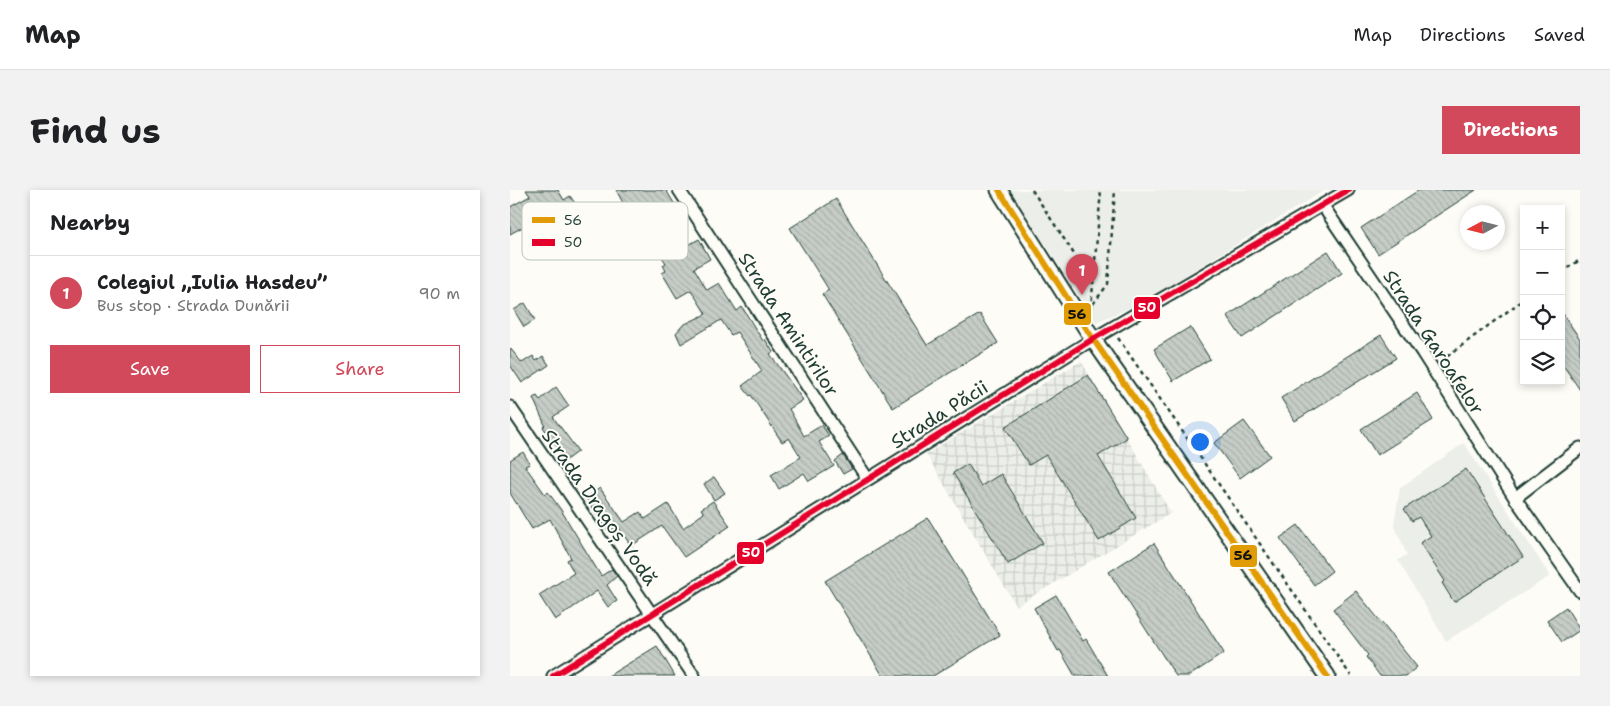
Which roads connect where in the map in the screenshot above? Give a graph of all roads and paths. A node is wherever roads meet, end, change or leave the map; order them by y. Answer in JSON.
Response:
{"nodes":[{"id":1,"x":679,"y":190,"type":"edge"},
{"id":2,"x":999,"y":190,"type":"edge"},
{"id":3,"x":1032,"y":190,"type":"edge"},
{"id":4,"x":1101,"y":190,"type":"edge"},
{"id":5,"x":1115,"y":190,"type":"edge"},
{"id":6,"x":1348,"y":190,"type":"edge"},
{"id":7,"x":687,"y":202,"type":"edge"},
{"id":8,"x":688,"y":204,"type":"edge"},
{"id":9,"x":1323,"y":206,"type":"junction"},
{"id":10,"x":1580,"y":260,"type":"edge"},
{"id":11,"x":1565,"y":269,"type":"edge"},
{"id":12,"x":1093,"y":285,"type":"junction"},
{"id":13,"x":1520,"y":302,"type":"edge"},
{"id":14,"x":1092,"y":305,"type":"junction"},
{"id":15,"x":1112,"y":328,"type":"junction"},
{"id":16,"x":1091,"y":335,"type":"junction"},
{"id":17,"x":1432,"y":368,"type":"junction"},
{"id":18,"x":510,"y":407,"type":"edge"},
{"id":19,"x":1580,"y":448,"type":"edge"},
{"id":20,"x":868,"y":478,"type":"junction"},
{"id":21,"x":1515,"y":498,"type":"junction"},
{"id":22,"x":1580,"y":591,"type":"edge"},
{"id":23,"x":653,"y":615,"type":"junction"},
{"id":24,"x":553,"y":676,"type":"edge"},
{"id":25,"x":694,"y":676,"type":"edge"},
{"id":26,"x":1327,"y":676,"type":"edge"},
{"id":27,"x":1351,"y":676,"type":"edge"}],
"edges":[{"from":1,"to":7,"type":"street","name":"Strada Amintirilor"},
{"from":2,"to":16,"type":"main road"},
{"from":3,"to":12,"type":"path"},
{"from":4,"to":12,"type":"path"},
{"from":5,"to":14,"type":"path"},
{"from":6,"to":9,"type":"street","name":"Strada Păcii"},
{"from":8,"to":20,"type":"street","name":"Strada Amintirilor"},
{"from":9,"to":15,"type":"street","name":"Strada Păcii"},
{"from":9,"to":17,"type":"street","name":"Strada Garoafelor"},
{"from":10,"to":11,"type":"path"},
{"from":12,"to":14,"type":"path"},
{"from":13,"to":17,"type":"path"},
{"from":14,"to":16,"type":"path"},
{"from":15,"to":16,"type":"street","name":"Strada Păcii"},
{"from":15,"to":27,"type":"path"},
{"from":16,"to":20,"type":"street","name":"Strada Păcii"},
{"from":16,"to":26,"type":"main road"},
{"from":17,"to":21,"type":"street","name":"Strada Garoafelor"},
{"from":18,"to":23,"type":"street","name":"Strada Dragoș Vodă"},
{"from":19,"to":21,"type":"street"},
{"from":20,"to":23,"type":"street","name":"Strada Păcii"},
{"from":21,"to":22,"type":"street","name":"Strada Garoafelor"},
{"from":23,"to":24,"type":"street","name":"Strada Păcii"},
{"from":23,"to":25,"type":"street","name":"Strada Dragoș Vodă"}]}
